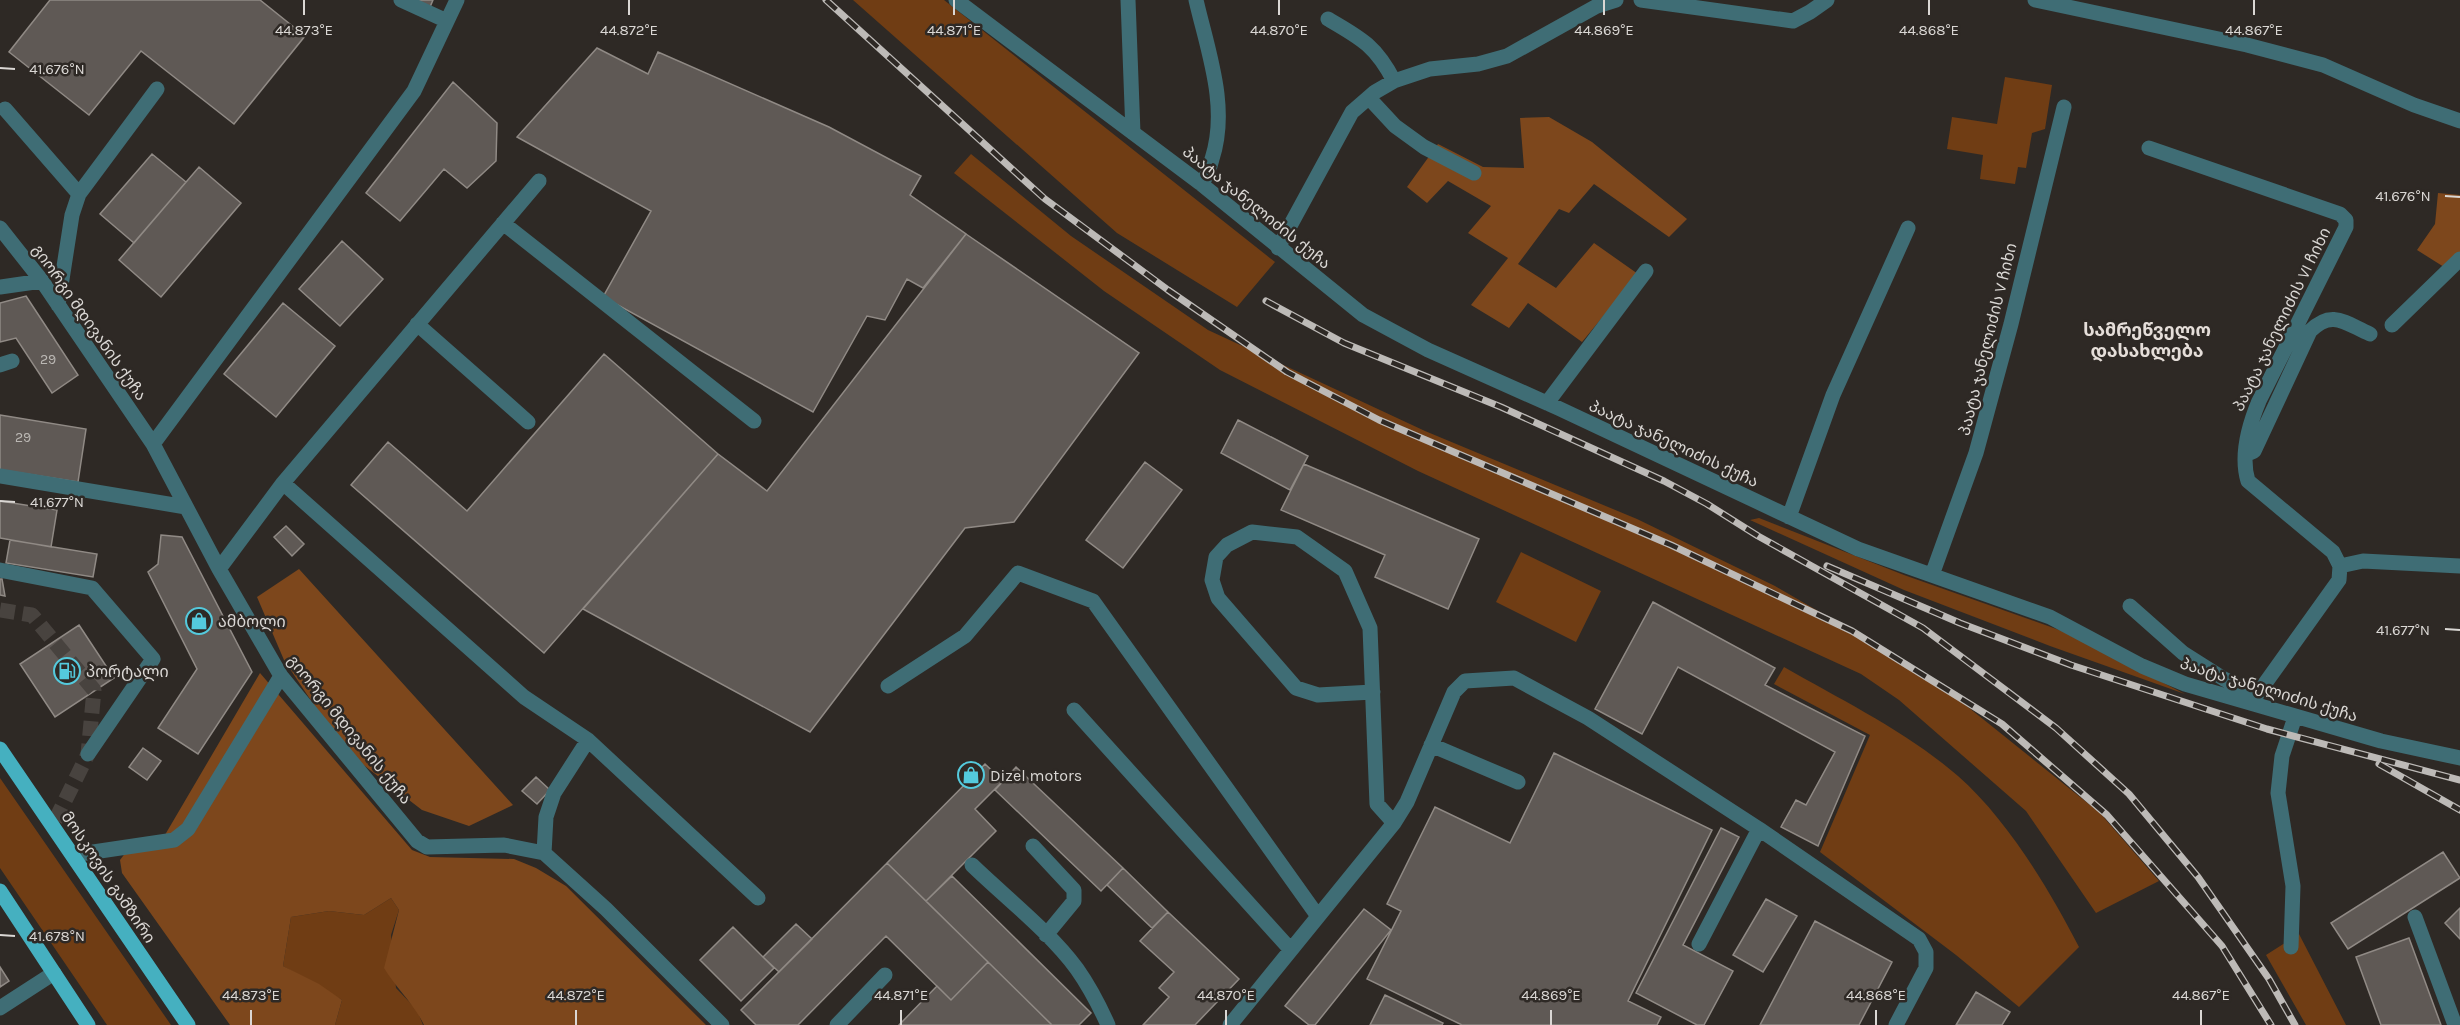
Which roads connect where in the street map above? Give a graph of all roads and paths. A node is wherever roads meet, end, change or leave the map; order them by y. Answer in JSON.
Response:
{"nodes":[{"id":1,"x":402,"y":0,"type":"edge"},
{"id":2,"x":457,"y":0,"type":"edge"},
{"id":3,"x":956,"y":0,"type":"edge"},
{"id":4,"x":1128,"y":0,"type":"edge"},
{"id":5,"x":1196,"y":0,"type":"edge"},
{"id":6,"x":1616,"y":0,"type":"edge"},
{"id":7,"x":1641,"y":0,"type":"edge"},
{"id":8,"x":1827,"y":0,"type":"edge"},
{"id":9,"x":2035,"y":0,"type":"edge"},
{"id":10,"x":1597,"y":3,"type":"edge"},
{"id":11,"x":1328,"y":19,"type":"dead end"},
{"id":12,"x":447,"y":21,"type":"junction"},
{"id":13,"x":1394,"y":81,"type":"junction"},
{"id":14,"x":157,"y":89,"type":"dead end"},
{"id":15,"x":1368,"y":98,"type":"junction"},
{"id":16,"x":2064,"y":107,"type":"dead end"},
{"id":17,"x":5,"y":109,"type":"dead end"},
{"id":18,"x":2460,"y":121,"type":"edge"},
{"id":19,"x":1133,"y":133,"type":"junction"},
{"id":20,"x":2149,"y":147,"type":"dead end"},
{"id":21,"x":1474,"y":173,"type":"dead end"},
{"id":22,"x":539,"y":181,"type":"dead end"},
{"id":23,"x":1200,"y":183,"type":"junction"},
{"id":24,"x":80,"y":194,"type":"junction"},
{"id":25,"x":503,"y":223,"type":"junction"},
{"id":26,"x":0,"y":228,"type":"edge"},
{"id":27,"x":1908,"y":228,"type":"dead end"},
{"id":28,"x":1278,"y":248,"type":"junction"},
{"id":29,"x":2460,"y":259,"type":"edge"},
{"id":30,"x":1646,"y":271,"type":"dead end"},
{"id":31,"x":42,"y":281,"type":"junction"},
{"id":32,"x":0,"y":287,"type":"edge"},
{"id":33,"x":58,"y":304,"type":"junction"},
{"id":34,"x":417,"y":324,"type":"junction"},
{"id":35,"x":2392,"y":325,"type":"dead end"},
{"id":36,"x":2370,"y":334,"type":"dead end"},
{"id":37,"x":1546,"y":403,"type":"junction"},
{"id":38,"x":754,"y":421,"type":"dead end"},
{"id":39,"x":528,"y":422,"type":"dead end"},
{"id":40,"x":153,"y":444,"type":"junction"},
{"id":41,"x":2246,"y":454,"type":"junction"},
{"id":42,"x":0,"y":476,"type":"edge"},
{"id":43,"x":283,"y":483,"type":"junction"},
{"id":44,"x":186,"y":507,"type":"junction"},
{"id":45,"x":1789,"y":517,"type":"junction"},
{"id":46,"x":2340,"y":566,"type":"junction"},
{"id":47,"x":2460,"y":566,"type":"edge"},
{"id":48,"x":219,"y":569,"type":"junction"},
{"id":49,"x":0,"y":570,"type":"edge"},
{"id":50,"x":1932,"y":575,"type":"junction"},
{"id":51,"x":2130,"y":606,"type":"dead end"},
{"id":52,"x":281,"y":676,"type":"junction"},
{"id":53,"x":888,"y":686,"type":"dead end"},
{"id":54,"x":1373,"y":692,"type":"junction"},
{"id":55,"x":2253,"y":699,"type":"junction"},
{"id":56,"x":1074,"y":710,"type":"dead end"},
{"id":57,"x":2295,"y":717,"type":"junction"},
{"id":58,"x":588,"y":740,"type":"junction"},
{"id":59,"x":1431,"y":745,"type":"junction"},
{"id":60,"x":0,"y":749,"type":"edge"},
{"id":61,"x":88,"y":754,"type":"dead end"},
{"id":62,"x":2460,"y":758,"type":"edge"},
{"id":63,"x":1518,"y":782,"type":"dead end"},
{"id":64,"x":1394,"y":823,"type":"junction"},
{"id":65,"x":1759,"y":829,"type":"junction"},
{"id":66,"x":1033,"y":846,"type":"dead end"},
{"id":67,"x":544,"y":853,"type":"junction"},
{"id":68,"x":73,"y":855,"type":"junction"},
{"id":69,"x":972,"y":865,"type":"dead end"},
{"id":70,"x":0,"y":891,"type":"edge"},
{"id":71,"x":759,"y":898,"type":"dead end"},
{"id":72,"x":1317,"y":915,"type":"junction"},
{"id":73,"x":2415,"y":917,"type":"dead end"},
{"id":74,"x":1046,"y":935,"type":"junction"},
{"id":75,"x":1699,"y":944,"type":"dead end"},
{"id":76,"x":2290,"y":947,"type":"dead end"},
{"id":77,"x":1290,"y":949,"type":"junction"},
{"id":78,"x":54,"y":973,"type":"junction"},
{"id":79,"x":885,"y":975,"type":"dead end"},
{"id":80,"x":0,"y":1008,"type":"edge"},
{"id":81,"x":88,"y":1025,"type":"edge"},
{"id":82,"x":188,"y":1025,"type":"edge"},
{"id":83,"x":722,"y":1025,"type":"edge"},
{"id":84,"x":837,"y":1025,"type":"edge"},
{"id":85,"x":1108,"y":1025,"type":"edge"},
{"id":86,"x":1230,"y":1025,"type":"edge"},
{"id":87,"x":1896,"y":1025,"type":"edge"},
{"id":88,"x":2455,"y":1025,"type":"edge"}],
"edges":[{"from":1,"to":12,"type":"street"},
{"from":2,"to":12,"type":"street"},
{"from":3,"to":19,"type":"street","name":"პაატა ჯანელიძის ქუჩა"},
{"from":4,"to":19,"type":"street"},
{"from":5,"to":23,"type":"street"},
{"from":6,"to":10,"type":"street"},
{"from":7,"to":8,"type":"street"},
{"from":9,"to":18,"type":"street"},
{"from":10,"to":13,"type":"street"},
{"from":11,"to":13,"type":"street"},
{"from":12,"to":40,"type":"street"},
{"from":13,"to":15,"type":"street"},
{"from":14,"to":24,"type":"street"},
{"from":15,"to":21,"type":"street"},
{"from":15,"to":28,"type":"street"},
{"from":16,"to":50,"type":"street","name":"პაატა ჯანელიძის V ჩიხი"},
{"from":17,"to":24,"type":"street"},
{"from":19,"to":23,"type":"street","name":"პაატა ჯანელიძის ქუჩა"},
{"from":20,"to":41,"type":"street","name":"პაატა ჯანელიძის VI ჩიხი"},
{"from":22,"to":25,"type":"street"},
{"from":23,"to":28,"type":"street","name":"პაატა ჯანელიძის ქუჩა"},
{"from":24,"to":33,"type":"street"},
{"from":25,"to":34,"type":"street"},
{"from":25,"to":38,"type":"street"},
{"from":26,"to":31,"type":"street","name":"გიორგი მდივანის ქუჩა"},
{"from":27,"to":45,"type":"street"},
{"from":28,"to":37,"type":"street","name":"პაატა ჯანელიძის ქუჩა"},
{"from":29,"to":35,"type":"street"},
{"from":30,"to":37,"type":"street"},
{"from":31,"to":32,"type":"street"},
{"from":31,"to":33,"type":"street","name":"გიორგი მდივანის ქუჩა"},
{"from":33,"to":40,"type":"street","name":"გიორგი მდივანის ქუჩა"},
{"from":34,"to":39,"type":"street"},
{"from":34,"to":43,"type":"street"},
{"from":36,"to":41,"type":"street"},
{"from":37,"to":45,"type":"street","name":"პაატა ჯანელიძის ქუჩა"},
{"from":40,"to":44,"type":"street","name":"გიორგი მდივანის ქუჩა"},
{"from":41,"to":46,"type":"street","name":"პაატა ჯანელიძის VI ჩიხი"},
{"from":42,"to":44,"type":"street"},
{"from":43,"to":48,"type":"street"},
{"from":43,"to":58,"type":"street"},
{"from":44,"to":48,"type":"street","name":"გიორგი მდივანის ქუჩა"},
{"from":45,"to":50,"type":"street","name":"პაატა ჯანელიძის ქუჩა"},
{"from":46,"to":47,"type":"street"},
{"from":46,"to":55,"type":"street"},
{"from":48,"to":52,"type":"street","name":"გიორგი მდივანის ქუჩა"},
{"from":49,"to":61,"type":"street"},
{"from":50,"to":55,"type":"street","name":"პაატა ჯანელიძის ქუჩა"},
{"from":51,"to":55,"type":"street"},
{"from":52,"to":67,"type":"street","name":"გიორგი მდივანის ქუჩა"},
{"from":52,"to":68,"type":"street"},
{"from":53,"to":72,"type":"street"},
{"from":54,"to":54,"type":"street"},
{"from":54,"to":64,"type":"street"},
{"from":55,"to":57,"type":"street","name":"პაატა ჯანელიძის ქუჩა"},
{"from":56,"to":77,"type":"street"},
{"from":57,"to":62,"type":"street","name":"პაატა ჯანელიძის ქუჩა"},
{"from":57,"to":76,"type":"street"},
{"from":58,"to":67,"type":"street"},
{"from":58,"to":71,"type":"street"},
{"from":59,"to":63,"type":"street"},
{"from":59,"to":64,"type":"street"},
{"from":59,"to":65,"type":"street"},
{"from":60,"to":68,"type":"main road","name":"მოსკოვის გამზირი"},
{"from":64,"to":72,"type":"street"},
{"from":65,"to":75,"type":"street"},
{"from":65,"to":87,"type":"street"},
{"from":66,"to":74,"type":"street"},
{"from":67,"to":83,"type":"street"},
{"from":68,"to":82,"type":"main road","name":"მოსკოვის გამზირი"},
{"from":69,"to":74,"type":"street"},
{"from":70,"to":78,"type":"main road"},
{"from":72,"to":77,"type":"street"},
{"from":73,"to":88,"type":"street"},
{"from":74,"to":85,"type":"street"},
{"from":77,"to":86,"type":"street"},
{"from":78,"to":80,"type":"street"},
{"from":78,"to":81,"type":"main road"},
{"from":79,"to":84,"type":"street"}]}
